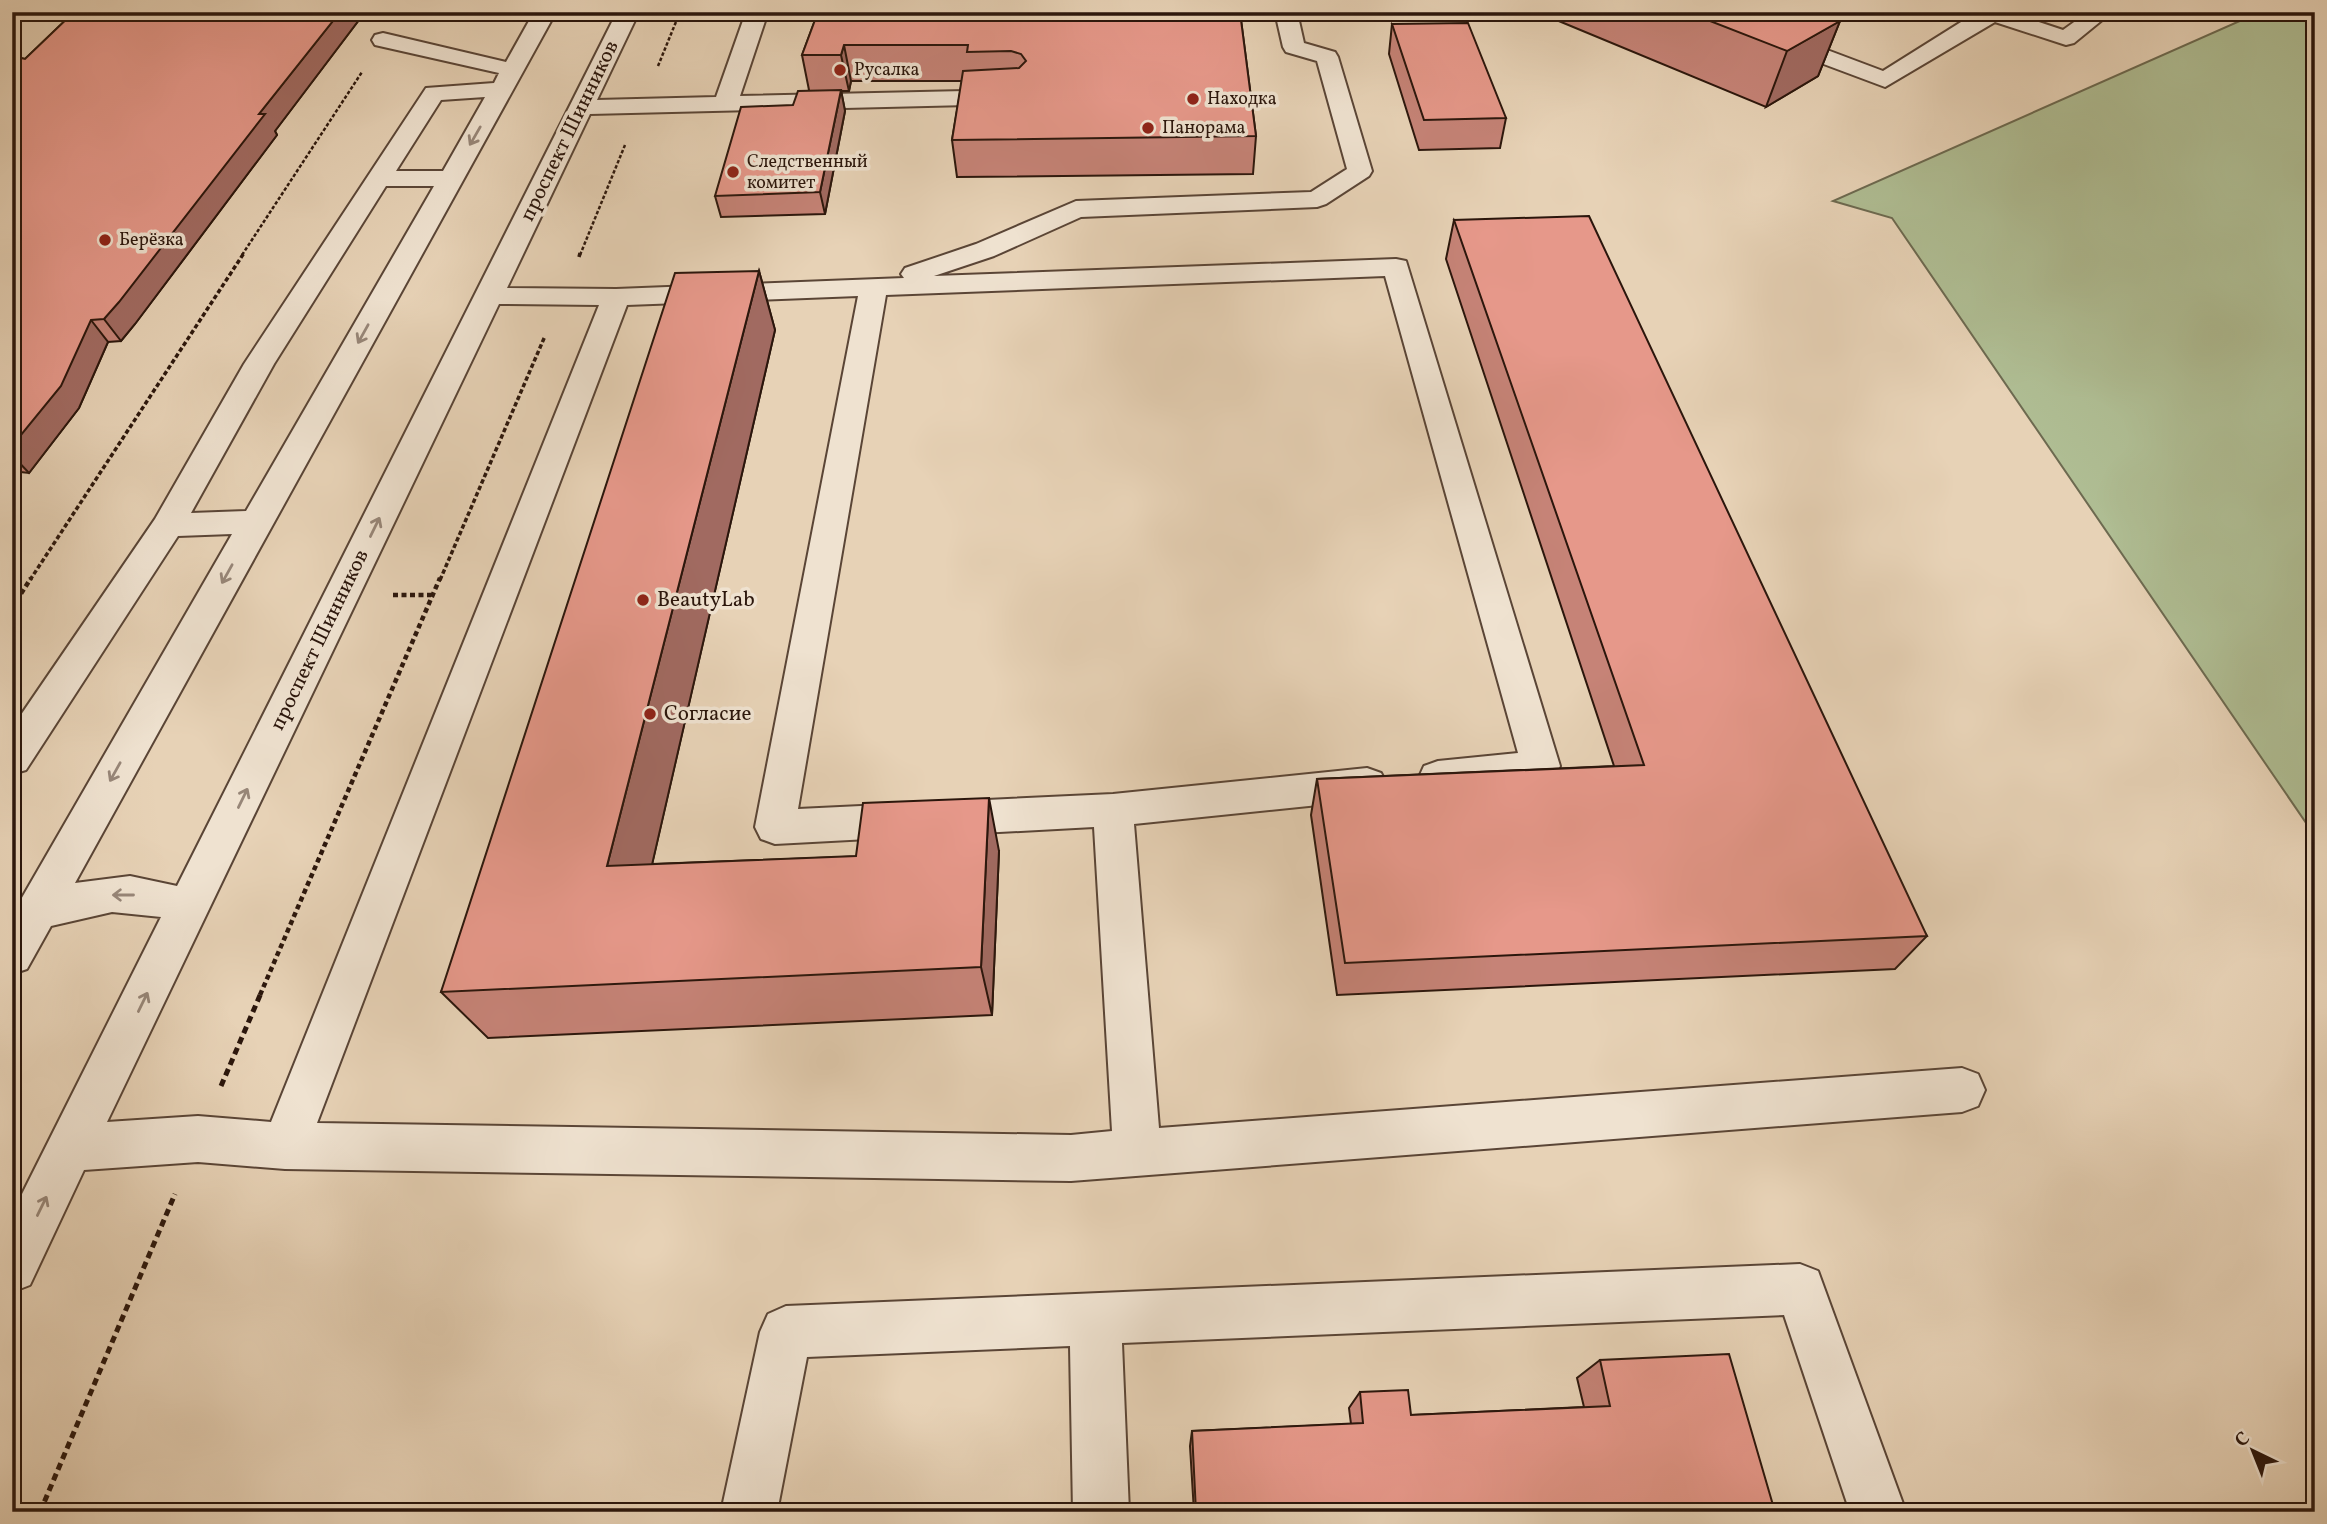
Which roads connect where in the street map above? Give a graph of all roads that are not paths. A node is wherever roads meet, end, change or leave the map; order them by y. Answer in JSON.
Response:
{"nodes":[{"id":1,"x":545,"y":12,"type":"edge"},
{"id":2,"x":628,"y":12,"type":"edge"},
{"id":3,"x":757,"y":12,"type":"edge"},
{"id":4,"x":1286,"y":12,"type":"edge"},
{"id":5,"x":1706,"y":12,"type":"edge"},
{"id":6,"x":2102,"y":12,"type":"edge"},
{"id":7,"x":1990,"y":13,"type":"edge"},
{"id":8,"x":383,"y":40,"type":"road end"},
{"id":9,"x":507,"y":79,"type":"junction"},
{"id":10,"x":1014,"y":97,"type":"edge"},
{"id":11,"x":726,"y":103,"type":"junction"},
{"id":12,"x":582,"y":107,"type":"junction"},
{"id":13,"x":379,"y":178,"type":"junction"},
{"id":14,"x":452,"y":178,"type":"junction"},
{"id":15,"x":874,"y":287,"type":"junction"},
{"id":16,"x":489,"y":296,"type":"junction"},
{"id":17,"x":616,"y":297,"type":"junction"},
{"id":18,"x":257,"y":522,"type":"junction"},
{"id":19,"x":168,"y":525,"type":"junction"},
{"id":20,"x":12,"y":759,"type":"edge"},
{"id":21,"x":1113,"y":810,"type":"junction"},
{"id":22,"x":189,"y":908,"type":"junction"},
{"id":23,"x":36,"y":914,"type":"junction"},
{"id":24,"x":12,"y":955,"type":"edge"},
{"id":25,"x":1962,"y":1090,"type":"dead end"},
{"id":26,"x":285,"y":1146,"type":"junction"},
{"id":27,"x":71,"y":1148,"type":"junction"},
{"id":28,"x":1137,"y":1153,"type":"junction"},
{"id":29,"x":12,"y":1267,"type":"edge"},
{"id":30,"x":1095,"y":1319,"type":"junction"},
{"id":31,"x":749,"y":1512,"type":"edge"},
{"id":32,"x":1101,"y":1512,"type":"edge"},
{"id":33,"x":1878,"y":1512,"type":"edge"}],
"edges":[{"from":1,"to":9,"type":"street"},
{"from":2,"to":12,"type":"street","name":"проспект Шинников"},
{"from":3,"to":11,"type":"street"},
{"from":4,"to":15,"type":"street"},
{"from":5,"to":7,"type":"street"},
{"from":6,"to":7,"type":"street"},
{"from":8,"to":9,"type":"street"},
{"from":9,"to":13,"type":"street"},
{"from":9,"to":14,"type":"street","one_way":true},
{"from":10,"to":11,"type":"street"},
{"from":11,"to":12,"type":"street"},
{"from":12,"to":16,"type":"street","name":"проспект Шинников"},
{"from":13,"to":14,"type":"street"},
{"from":13,"to":19,"type":"street"},
{"from":14,"to":18,"type":"street","one_way":true},
{"from":15,"to":17,"type":"street"},
{"from":15,"to":21,"type":"street"},
{"from":15,"to":21,"type":"street"},
{"from":16,"to":17,"type":"street"},
{"from":22,"to":16,"type":"street","name":"проспект Шинников","one_way":true},
{"from":17,"to":26,"type":"street"},
{"from":18,"to":19,"type":"street"},
{"from":18,"to":23,"type":"street","one_way":true},
{"from":19,"to":20,"type":"street"},
{"from":21,"to":28,"type":"street"},
{"from":22,"to":23,"type":"street","one_way":true},
{"from":27,"to":22,"type":"street","name":"проспект Шинников","one_way":true},
{"from":23,"to":24,"type":"street"},
{"from":25,"to":28,"type":"street"},
{"from":26,"to":27,"type":"street"},
{"from":26,"to":28,"type":"street"},
{"from":29,"to":27,"type":"street","name":"проспект Шинников","one_way":true},
{"from":30,"to":31,"type":"street"},
{"from":30,"to":32,"type":"street"},
{"from":30,"to":33,"type":"street"}]}
